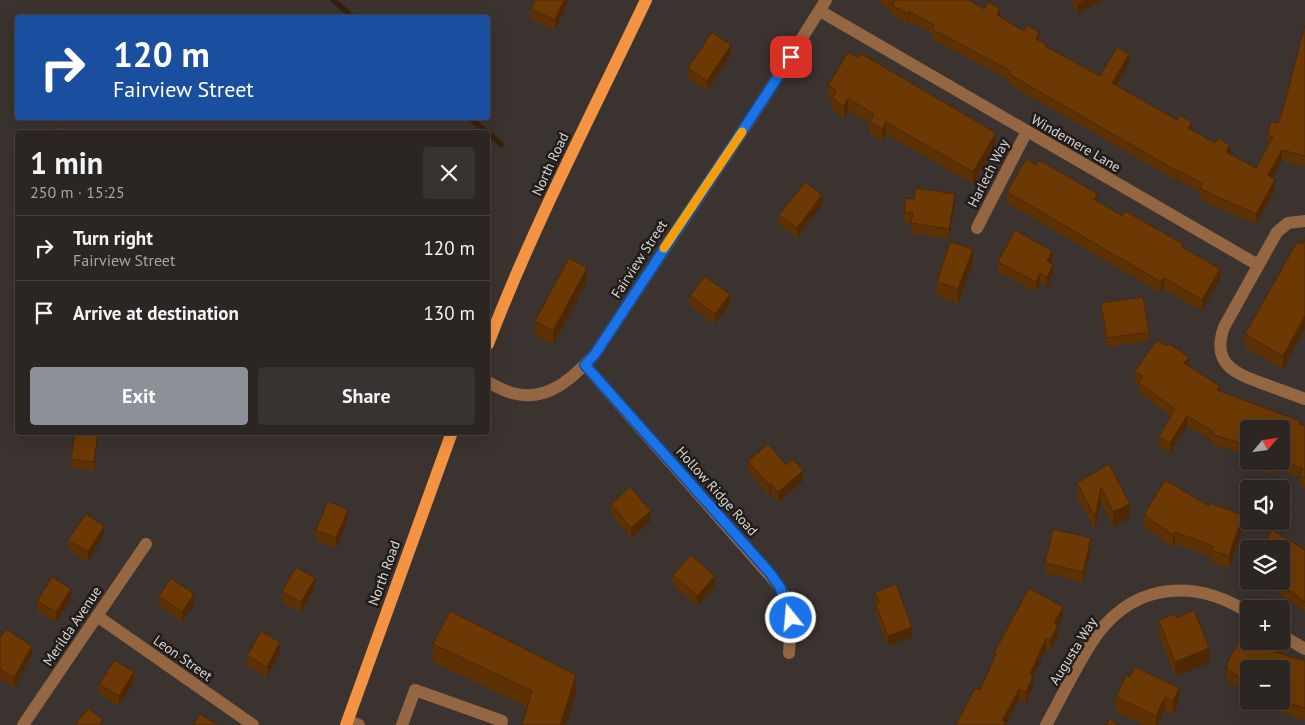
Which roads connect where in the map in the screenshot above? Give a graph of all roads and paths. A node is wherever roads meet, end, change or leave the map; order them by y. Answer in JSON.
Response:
{"nodes":[{"id":1,"x":646,"y":0,"type":"edge"},
{"id":2,"x":823,"y":6,"type":"edge"},
{"id":3,"x":1027,"y":131,"type":"junction"},
{"id":4,"x":1305,"y":221,"type":"edge"},
{"id":5,"x":977,"y":228,"type":"dead end"},
{"id":6,"x":1258,"y":265,"type":"junction"},
{"id":7,"x":490,"y":338,"type":"edge"},
{"id":8,"x":585,"y":365,"type":"junction"},
{"id":9,"x":490,"y":383,"type":"edge"},
{"id":10,"x":1305,"y":399,"type":"edge"},
{"id":11,"x":451,"y":435,"type":"edge"},
{"id":12,"x":146,"y":544,"type":"dead end"},
{"id":13,"x":1240,"y":608,"type":"edge"},
{"id":14,"x":97,"y":616,"type":"junction"},
{"id":15,"x":1290,"y":640,"type":"edge"},
{"id":16,"x":1305,"y":649,"type":"edge"},
{"id":17,"x":789,"y":653,"type":"dead end"},
{"id":18,"x":351,"y":724,"type":"edge"},
{"id":19,"x":23,"y":725,"type":"edge"},
{"id":20,"x":253,"y":725,"type":"edge"},
{"id":21,"x":402,"y":725,"type":"edge"},
{"id":22,"x":501,"y":725,"type":"edge"},
{"id":23,"x":1046,"y":725,"type":"edge"}],
"edges":[{"from":1,"to":7,"type":"main road","name":"North Road"},
{"from":2,"to":3,"type":"street","name":"Windemere Lane"},
{"from":2,"to":8,"type":"street","name":"Fairview Street"},
{"from":3,"to":5,"type":"street","name":"Harlech Way"},
{"from":3,"to":6,"type":"street","name":"Windemere Lane"},
{"from":4,"to":6,"type":"street"},
{"from":6,"to":10,"type":"street"},
{"from":8,"to":9,"type":"street","name":"Fairview Street"},
{"from":8,"to":17,"type":"street","name":"Hollow Ridge Road"},
{"from":11,"to":18,"type":"main road","name":"North Road"},
{"from":12,"to":14,"type":"street","name":"Merilda Avenue"},
{"from":13,"to":23,"type":"street","name":"Augusta Way"},
{"from":14,"to":19,"type":"street","name":"Merilda Avenue"},
{"from":14,"to":20,"type":"street","name":"Leon Street"},
{"from":15,"to":16,"type":"street"},
{"from":21,"to":22,"type":"street"}]}
